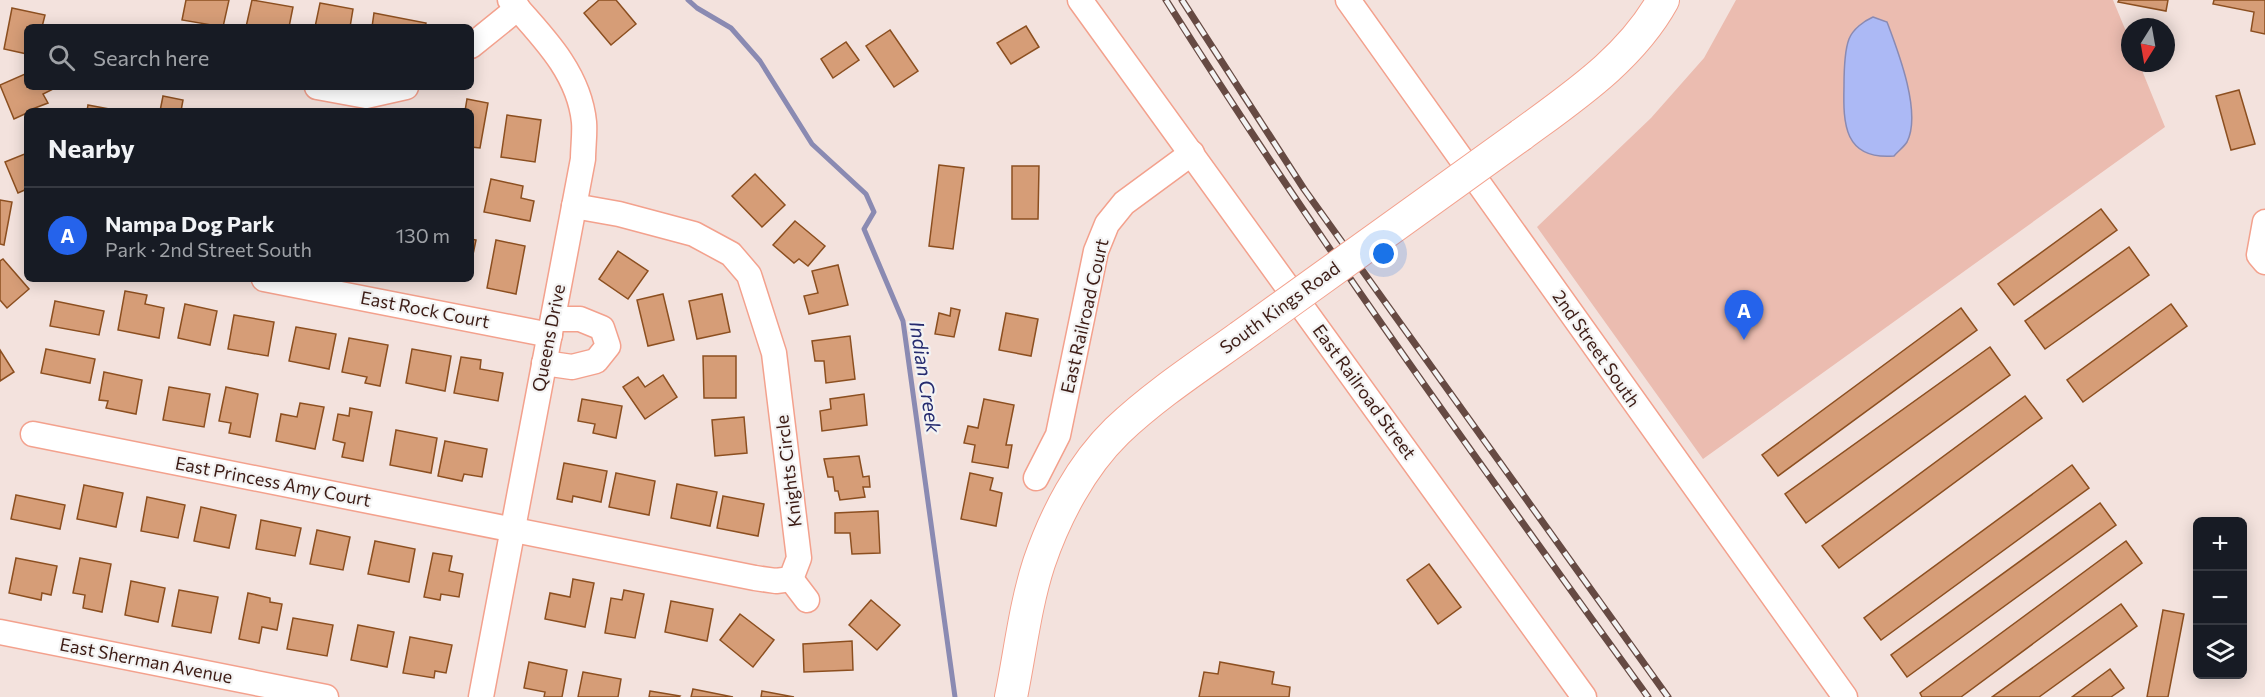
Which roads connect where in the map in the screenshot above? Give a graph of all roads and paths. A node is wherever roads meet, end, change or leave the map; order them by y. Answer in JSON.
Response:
{"nodes":[{"id":1,"x":1080,"y":0,"type":"edge"},
{"id":2,"x":1348,"y":0,"type":"edge"},
{"id":3,"x":1663,"y":0,"type":"edge"},
{"id":4,"x":514,"y":4,"type":"edge"},
{"id":5,"x":474,"y":43,"type":"edge"},
{"id":6,"x":333,"y":90,"type":"edge"},
{"id":7,"x":393,"y":90,"type":"edge"},
{"id":8,"x":1192,"y":153,"type":"junction"},
{"id":9,"x":574,"y":206,"type":"junction"},
{"id":10,"x":2265,"y":222,"type":"edge"},
{"id":11,"x":2265,"y":262,"type":"edge"},
{"id":12,"x":282,"y":282,"type":"edge"},
{"id":13,"x":552,"y":327,"type":"junction"},
{"id":14,"x":544,"y":363,"type":"junction"},
{"id":15,"x":33,"y":434,"type":"dead end"},
{"id":16,"x":1035,"y":478,"type":"dead end"},
{"id":17,"x":513,"y":530,"type":"junction"},
{"id":18,"x":791,"y":579,"type":"junction"},
{"id":19,"x":807,"y":600,"type":"dead end"},
{"id":20,"x":0,"y":632,"type":"edge"},
{"id":21,"x":327,"y":697,"type":"edge"},
{"id":22,"x":481,"y":697,"type":"edge"},
{"id":23,"x":1011,"y":697,"type":"edge"},
{"id":24,"x":1584,"y":697,"type":"edge"},
{"id":25,"x":1845,"y":697,"type":"edge"}],
"edges":[{"from":1,"to":8,"type":"street","name":"East Railroad Street"},
{"from":2,"to":25,"type":"street","name":"2nd Street South"},
{"from":3,"to":23,"type":"main road","name":"South Kings Road","bridge":true},
{"from":4,"to":5,"type":"street"},
{"from":4,"to":9,"type":"street","name":"Queens Drive"},
{"from":6,"to":7,"type":"street"},
{"from":8,"to":16,"type":"street","name":"East Railroad Court"},
{"from":8,"to":24,"type":"street","name":"East Railroad Street"},
{"from":9,"to":13,"type":"street","name":"Queens Drive"},
{"from":9,"to":18,"type":"street","name":"Knights Circle"},
{"from":10,"to":11,"type":"street"},
{"from":12,"to":13,"type":"street","name":"East Rock Court"},
{"from":13,"to":14,"type":"street","name":"Queens Drive"},
{"from":13,"to":14,"type":"street"},
{"from":14,"to":17,"type":"street","name":"Queens Drive"},
{"from":15,"to":17,"type":"street","name":"East Princess Amy Court"},
{"from":17,"to":18,"type":"street"},
{"from":17,"to":22,"type":"street","name":"Queens Drive"},
{"from":18,"to":19,"type":"street"},
{"from":20,"to":21,"type":"street","name":"East Sherman Avenue"}]}
